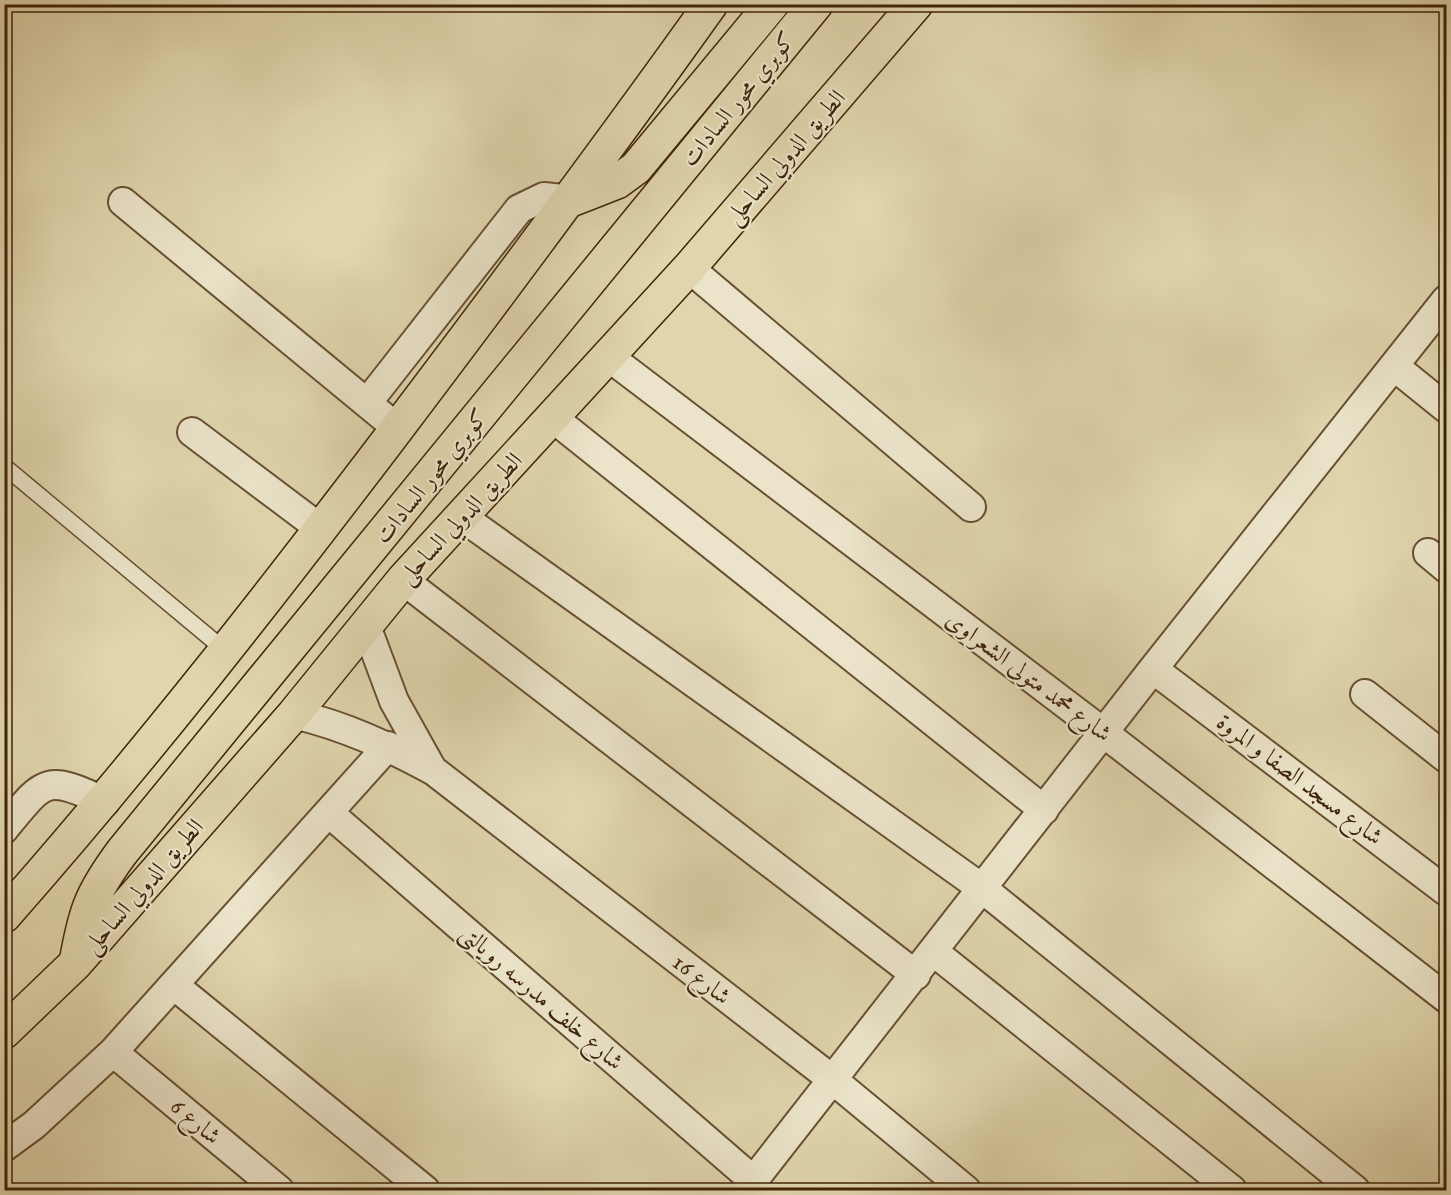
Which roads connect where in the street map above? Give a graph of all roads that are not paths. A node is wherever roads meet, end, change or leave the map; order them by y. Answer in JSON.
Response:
{"nodes":[{"id":1,"x":711,"y":4,"type":"edge"},
{"id":2,"x":772,"y":4,"type":"edge"},
{"id":3,"x":816,"y":4,"type":"edge"},
{"id":4,"x":916,"y":4,"type":"edge"},
{"id":5,"x":571,"y":200,"type":"junction"},
{"id":6,"x":123,"y":202,"type":"dead end"},
{"id":7,"x":689,"y":268,"type":"junction"},
{"id":8,"x":1446,"y":300,"type":"edge"},
{"id":9,"x":609,"y":357,"type":"junction"},
{"id":10,"x":1394,"y":366,"type":"junction"},
{"id":11,"x":367,"y":403,"type":"junction"},
{"id":12,"x":1446,"y":408,"type":"edge"},
{"id":13,"x":554,"y":418,"type":"junction"},
{"id":14,"x":398,"y":428,"type":"junction"},
{"id":15,"x":192,"y":432,"type":"dead end"},
{"id":16,"x":4,"y":466,"type":"edge"},
{"id":17,"x":971,"y":507,"type":"dead end"},
{"id":18,"x":462,"y":517,"type":"junction"},
{"id":19,"x":321,"y":529,"type":"junction"},
{"id":20,"x":402,"y":579,"type":"junction"},
{"id":21,"x":366,"y":626,"type":"junction"},
{"id":22,"x":226,"y":652,"type":"junction"},
{"id":23,"x":1153,"y":669,"type":"junction"},
{"id":24,"x":1365,"y":694,"type":"dead end"},
{"id":25,"x":294,"y":714,"type":"junction"},
{"id":26,"x":1104,"y":732,"type":"junction"},
{"id":27,"x":388,"y":746,"type":"junction"},
{"id":28,"x":1446,"y":758,"type":"edge"},
{"id":29,"x":434,"y":771,"type":"junction"},
{"id":30,"x":105,"y":802,"type":"junction"},
{"id":31,"x":1044,"y":810,"type":"junction"},
{"id":32,"x":330,"y":813,"type":"junction"},
{"id":33,"x":4,"y":829,"type":"edge"},
{"id":34,"x":983,"y":889,"type":"junction"},
{"id":35,"x":1446,"y":891,"type":"edge"},
{"id":36,"x":4,"y":916,"type":"edge"},
{"id":37,"x":934,"y":952,"type":"junction"},
{"id":38,"x":76,"y":963,"type":"junction"},
{"id":39,"x":916,"y":975,"type":"junction"},
{"id":40,"x":175,"y":986,"type":"junction"},
{"id":41,"x":1446,"y":998,"type":"edge"},
{"id":42,"x":4,"y":1032,"type":"edge"},
{"id":43,"x":113,"y":1052,"type":"junction"},
{"id":44,"x":832,"y":1080,"type":"junction"},
{"id":45,"x":4,"y":1147,"type":"edge"},
{"id":46,"x":750,"y":1186,"type":"edge"},
{"id":47,"x":279,"y":1191,"type":"edge"},
{"id":48,"x":425,"y":1191,"type":"edge"},
{"id":49,"x":966,"y":1191,"type":"edge"},
{"id":50,"x":1232,"y":1191,"type":"edge"},
{"id":51,"x":1355,"y":1191,"type":"edge"}],
"edges":[{"from":1,"to":5,"type":"main road"},
{"from":2,"to":5,"type":"main road","name":"كوبري محور السادات"},
{"from":3,"to":38,"type":"main road","name":"كوبري محور السادات"},
{"from":4,"to":7,"type":"main road","name":"الطريق الدولي الساحلى"},
{"from":5,"to":11,"type":"street"},
{"from":5,"to":14,"type":"main road"},
{"from":6,"to":11,"type":"street"},
{"from":7,"to":9,"type":"main road","name":"الطريق الدولي الساحلى"},
{"from":7,"to":17,"type":"street"},
{"from":8,"to":10,"type":"street"},
{"from":9,"to":13,"type":"main road","name":"الطريق الدولي الساحلى"},
{"from":9,"to":26,"type":"street","name":"شارع محمد متولى الشعراوى"},
{"from":10,"to":12,"type":"street"},
{"from":10,"to":23,"type":"street"},
{"from":11,"to":14,"type":"street"},
{"from":13,"to":18,"type":"main road","name":"الطريق الدولي الساحلى"},
{"from":13,"to":31,"type":"street"},
{"from":14,"to":19,"type":"main road"},
{"from":15,"to":19,"type":"street"},
{"from":16,"to":22,"type":"lane"},
{"from":18,"to":20,"type":"main road","name":"الطريق الدولي الساحلى"},
{"from":18,"to":34,"type":"street"},
{"from":19,"to":22,"type":"main road"},
{"from":20,"to":21,"type":"main road","name":"الطريق الدولي الساحلى"},
{"from":20,"to":39,"type":"street"},
{"from":21,"to":25,"type":"main road","name":"الطريق الدولي الساحلى"},
{"from":21,"to":29,"type":"street","name":"شارع 16"},
{"from":22,"to":30,"type":"main road"},
{"from":23,"to":26,"type":"street"},
{"from":23,"to":35,"type":"street","name":"شارع مسجد الصفا و المروة"},
{"from":24,"to":28,"type":"street"},
{"from":25,"to":27,"type":"street","name":"شارع 16"},
{"from":25,"to":38,"type":"main road","name":"الطريق الدولي الساحلى"},
{"from":26,"to":31,"type":"street"},
{"from":26,"to":41,"type":"street","name":"شارع محمد متولى الشعراوى"},
{"from":27,"to":29,"type":"street","name":"شارع 16"},
{"from":27,"to":32,"type":"street"},
{"from":29,"to":44,"type":"street","name":"شارع 16"},
{"from":30,"to":33,"type":"street"},
{"from":30,"to":36,"type":"main road"},
{"from":31,"to":34,"type":"street"},
{"from":32,"to":40,"type":"street"},
{"from":32,"to":46,"type":"street","name":"شارع خلف مدرسه رويالتى"},
{"from":34,"to":37,"type":"street"},
{"from":34,"to":51,"type":"street"},
{"from":37,"to":39,"type":"street"},
{"from":37,"to":50,"type":"street"},
{"from":38,"to":42,"type":"main road","name":"الطريق الدولي الساحلى"},
{"from":39,"to":44,"type":"street"},
{"from":40,"to":43,"type":"street"},
{"from":40,"to":48,"type":"street"},
{"from":43,"to":45,"type":"street"},
{"from":43,"to":47,"type":"street","name":"شارع 6"},
{"from":44,"to":46,"type":"street"},
{"from":44,"to":49,"type":"street","name":"شارع 16"}]}
